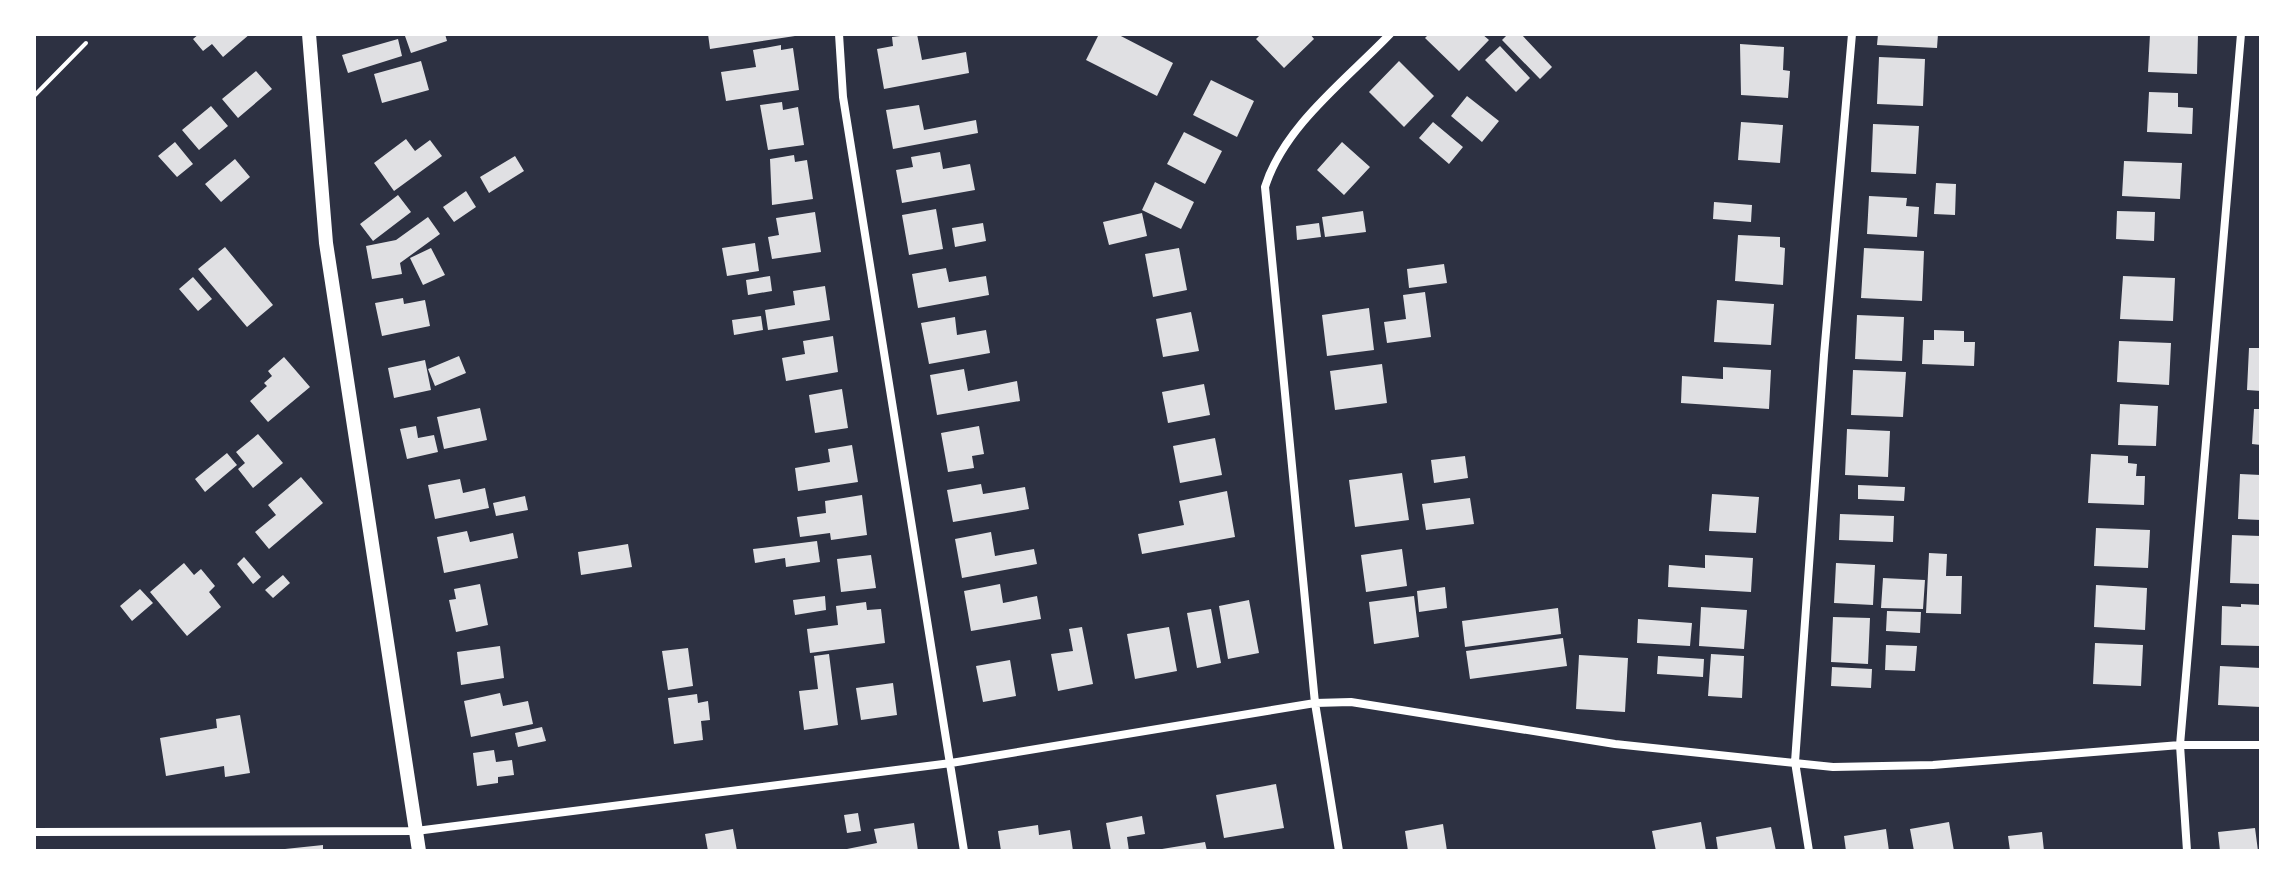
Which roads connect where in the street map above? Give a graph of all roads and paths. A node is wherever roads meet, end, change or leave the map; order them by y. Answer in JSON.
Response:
{"nodes":[{"id":1,"x":309,"y":34,"type":"edge"},
{"id":2,"x":839,"y":34,"type":"edge"},
{"id":3,"x":1390,"y":34,"type":"edge"},
{"id":4,"x":1852,"y":34,"type":"edge"},
{"id":5,"x":2241,"y":34,"type":"edge"},
{"id":6,"x":86,"y":43,"type":"dead end"},
{"id":7,"x":34,"y":96,"type":"edge"},
{"id":8,"x":1315,"y":703,"type":"junction"},
{"id":9,"x":2180,"y":745,"type":"junction"},
{"id":10,"x":2261,"y":745,"type":"edge"},
{"id":11,"x":1795,"y":762,"type":"junction"},
{"id":12,"x":951,"y":763,"type":"junction"},
{"id":13,"x":416,"y":831,"type":"junction"},
{"id":14,"x":34,"y":832,"type":"edge"},
{"id":15,"x":419,"y":851,"type":"edge"},
{"id":16,"x":964,"y":851,"type":"edge"},
{"id":17,"x":1339,"y":851,"type":"edge"},
{"id":18,"x":1809,"y":851,"type":"edge"},
{"id":19,"x":2187,"y":851,"type":"edge"}],
"edges":[{"from":1,"to":13,"type":"main road"},
{"from":2,"to":12,"type":"street"},
{"from":3,"to":8,"type":"street"},
{"from":4,"to":11,"type":"street"},
{"from":5,"to":9,"type":"street"},
{"from":6,"to":7,"type":"path"},
{"from":8,"to":11,"type":"street"},
{"from":8,"to":12,"type":"street"},
{"from":8,"to":17,"type":"street"},
{"from":9,"to":10,"type":"street"},
{"from":9,"to":11,"type":"street"},
{"from":9,"to":19,"type":"street"},
{"from":11,"to":18,"type":"street"},
{"from":12,"to":13,"type":"street"},
{"from":12,"to":16,"type":"street"},
{"from":13,"to":14,"type":"street"},
{"from":13,"to":15,"type":"main road"}]}
